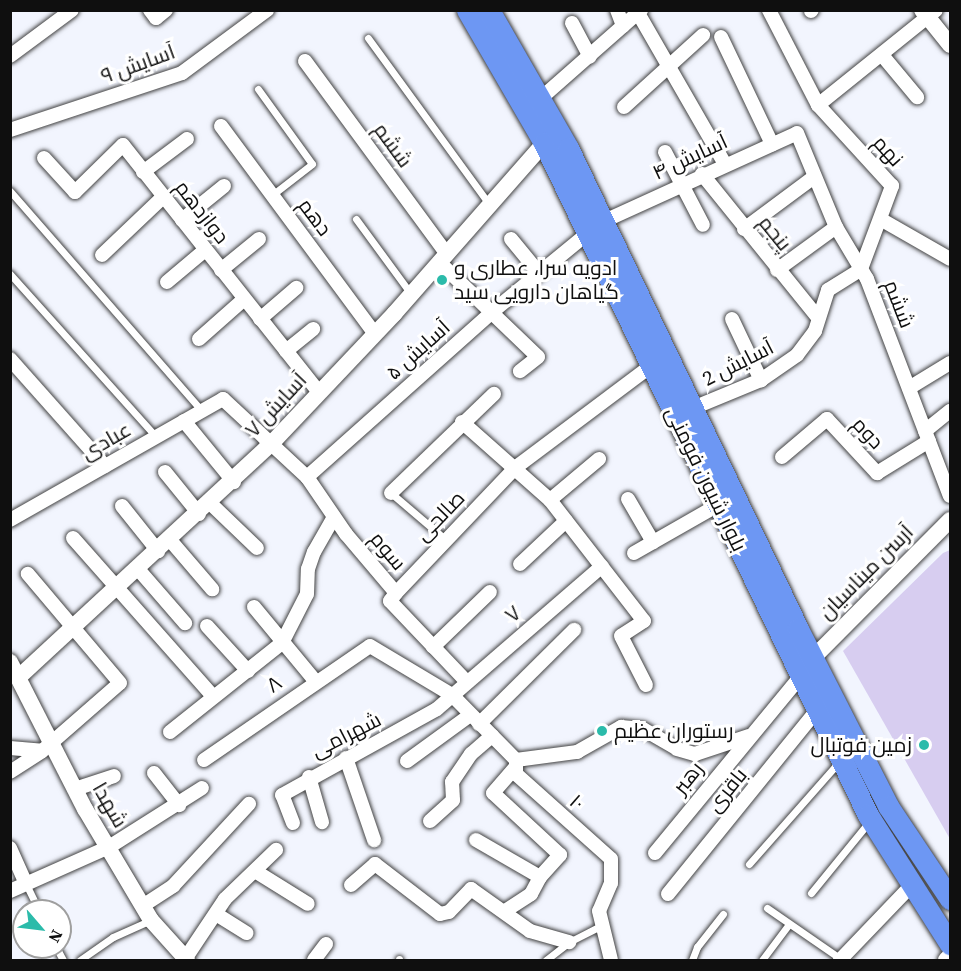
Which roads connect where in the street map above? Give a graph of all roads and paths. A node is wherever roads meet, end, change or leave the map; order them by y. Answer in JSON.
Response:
{"nodes":[{"id":1,"x":72,"y":10,"type":"edge"},
{"id":2,"x":150,"y":10,"type":"edge"},
{"id":3,"x":166,"y":10,"type":"edge"},
{"id":4,"x":267,"y":10,"type":"edge"},
{"id":5,"x":467,"y":10,"type":"edge"},
{"id":6,"x":489,"y":10,"type":"edge"},
{"id":7,"x":616,"y":10,"type":"edge"},
{"id":8,"x":769,"y":10,"type":"edge"},
{"id":9,"x":639,"y":12,"type":"edge"},
{"id":10,"x":929,"y":13,"type":"edge"},
{"id":11,"x":572,"y":22,"type":"dead end"},
{"id":12,"x":623,"y":26,"type":"junction"},
{"id":13,"x":703,"y":35,"type":"dead end"},
{"id":14,"x":721,"y":37,"type":"dead end"},
{"id":15,"x":368,"y":38,"type":"dead end"},
{"id":16,"x":494,"y":40,"type":"junction"},
{"id":17,"x":951,"y":45,"type":"edge"},
{"id":18,"x":882,"y":55,"type":"junction"},
{"id":19,"x":10,"y":56,"type":"edge"},
{"id":20,"x":590,"y":57,"type":"junction"},
{"id":21,"x":305,"y":61,"type":"dead end"},
{"id":22,"x":666,"y":66,"type":"junction"},
{"id":23,"x":258,"y":90,"type":"dead end"},
{"id":24,"x":917,"y":97,"type":"dead end"},
{"id":25,"x":540,"y":99,"type":"junction"},
{"id":26,"x":818,"y":105,"type":"junction"},
{"id":27,"x":624,"y":107,"type":"dead end"},
{"id":28,"x":221,"y":126,"type":"dead end"},
{"id":29,"x":10,"y":130,"type":"edge"},
{"id":30,"x":797,"y":133,"type":"joint"},
{"id":31,"x":187,"y":139,"type":"dead end"},
{"id":32,"x":544,"y":143,"type":"junction"},
{"id":33,"x":772,"y":144,"type":"junction"},
{"id":34,"x":665,"y":152,"type":"dead end"},
{"id":35,"x":44,"y":158,"type":"dead end"},
{"id":36,"x":725,"y":164,"type":"junction"},
{"id":37,"x":143,"y":172,"type":"junction"},
{"id":38,"x":702,"y":174,"type":"junction"},
{"id":39,"x":814,"y":177,"type":"junction"},
{"id":40,"x":682,"y":184,"type":"junction"},
{"id":41,"x":224,"y":186,"type":"dead end"},
{"id":42,"x":10,"y":191,"type":"edge"},
{"id":43,"x":272,"y":195,"type":"junction"},
{"id":44,"x":163,"y":197,"type":"junction"},
{"id":45,"x":490,"y":205,"type":"junction"},
{"id":46,"x":356,"y":219,"type":"dead end"},
{"id":47,"x":182,"y":220,"type":"junction"},
{"id":48,"x":882,"y":220,"type":"junction"},
{"id":49,"x":704,"y":225,"type":"dead end"},
{"id":50,"x":836,"y":227,"type":"junction"},
{"id":51,"x":595,"y":228,"type":"junction"},
{"id":52,"x":744,"y":229,"type":"junction"},
{"id":53,"x":259,"y":239,"type":"dead end"},
{"id":54,"x":511,"y":239,"type":"dead end"},
{"id":55,"x":205,"y":250,"type":"junction"},
{"id":56,"x":102,"y":255,"type":"dead end"},
{"id":57,"x":443,"y":258,"type":"junction"},
{"id":58,"x":951,"y":259,"type":"edge"},
{"id":59,"x":861,"y":269,"type":"junction"},
{"id":60,"x":221,"y":270,"type":"junction"},
{"id":61,"x":777,"y":270,"type":"junction"},
{"id":62,"x":539,"y":273,"type":"junction"},
{"id":63,"x":10,"y":274,"type":"edge"},
{"id":64,"x":167,"y":282,"type":"dead end"},
{"id":65,"x":296,"y":288,"type":"dead end"},
{"id":66,"x":411,"y":294,"type":"junction"},
{"id":67,"x":244,"y":299,"type":"junction"},
{"id":68,"x":492,"y":312,"type":"junction"},
{"id":69,"x":818,"y":318,"type":"junction"},
{"id":70,"x":260,"y":319,"type":"junction"},
{"id":71,"x":732,"y":320,"type":"dead end"},
{"id":72,"x":313,"y":329,"type":"dead end"},
{"id":73,"x":375,"y":334,"type":"junction"},
{"id":74,"x":199,"y":339,"type":"dead end"},
{"id":75,"x":286,"y":351,"type":"junction"},
{"id":76,"x":10,"y":359,"type":"edge"},
{"id":77,"x":951,"y":363,"type":"edge"},
{"id":78,"x":652,"y":365,"type":"junction"},
{"id":79,"x":520,"y":371,"type":"dead end"},
{"id":80,"x":761,"y":380,"type":"junction"},
{"id":81,"x":909,"y":388,"type":"junction"},
{"id":82,"x":319,"y":392,"type":"junction"},
{"id":83,"x":494,"y":394,"type":"dead end"},
{"id":84,"x":223,"y":399,"type":"joint"},
{"id":85,"x":693,"y":408,"type":"junction"},
{"id":86,"x":202,"y":411,"type":"junction"},
{"id":87,"x":951,"y":411,"type":"edge"},
{"id":88,"x":184,"y":421,"type":"junction"},
{"id":89,"x":462,"y":422,"type":"junction"},
{"id":90,"x":927,"y":436,"type":"junction"},
{"id":91,"x":156,"y":437,"type":"junction"},
{"id":92,"x":271,"y":444,"type":"junction"},
{"id":93,"x":782,"y":457,"type":"dead end"},
{"id":94,"x":599,"y":459,"type":"dead end"},
{"id":95,"x":105,"y":466,"type":"junction"},
{"id":96,"x":515,"y":468,"type":"junction"},
{"id":97,"x":165,"y":472,"type":"dead end"},
{"id":98,"x":307,"y":477,"type":"junction"},
{"id":99,"x":234,"y":482,"type":"junction"},
{"id":100,"x":391,"y":493,"type":"joint"},
{"id":101,"x":951,"y":496,"type":"edge"},
{"id":102,"x":628,"y":499,"type":"dead end"},
{"id":103,"x":550,"y":500,"type":"junction"},
{"id":104,"x":718,"y":505,"type":"junction"},
{"id":105,"x":122,"y":506,"type":"dead end"},
{"id":106,"x":205,"y":508,"type":"junction"},
{"id":107,"x":12,"y":517,"type":"edge"},
{"id":108,"x":334,"y":517,"type":"junction"},
{"id":109,"x":951,"y":520,"type":"edge"},
{"id":110,"x":566,"y":521,"type":"junction"},
{"id":111,"x":73,"y":538,"type":"dead end"},
{"id":112,"x":446,"y":540,"type":"junction"},
{"id":113,"x":653,"y":542,"type":"junction"},
{"id":114,"x":164,"y":545,"type":"junction"},
{"id":115,"x":257,"y":548,"type":"dead end"},
{"id":116,"x":634,"y":553,"type":"dead end"},
{"id":117,"x":520,"y":564,"type":"dead end"},
{"id":118,"x":602,"y":566,"type":"junction"},
{"id":119,"x":138,"y":569,"type":"junction"},
{"id":120,"x":28,"y":574,"type":"dead end"},
{"id":121,"x":116,"y":589,"type":"junction"},
{"id":122,"x":212,"y":589,"type":"dead end"},
{"id":123,"x":490,"y":592,"type":"dead end"},
{"id":124,"x":396,"y":593,"type":"junction"},
{"id":125,"x":254,"y":607,"type":"dead end"},
{"id":126,"x":185,"y":623,"type":"dead end"},
{"id":127,"x":207,"y":626,"type":"dead end"},
{"id":128,"x":73,"y":628,"type":"junction"},
{"id":129,"x":574,"y":630,"type":"dead end"},
{"id":130,"x":282,"y":643,"type":"junction"},
{"id":131,"x":370,"y":646,"type":"joint"},
{"id":132,"x":433,"y":647,"type":"junction"},
{"id":133,"x":814,"y":657,"type":"junction"},
{"id":134,"x":14,"y":669,"type":"edge"},
{"id":135,"x":248,"y":671,"type":"junction"},
{"id":136,"x":801,"y":676,"type":"junction"},
{"id":137,"x":466,"y":681,"type":"junction"},
{"id":138,"x":316,"y":682,"type":"junction"},
{"id":139,"x":646,"y":685,"type":"dead end"},
{"id":140,"x":212,"y":695,"type":"junction"},
{"id":141,"x":452,"y":695,"type":"junction"},
{"id":142,"x":817,"y":710,"type":"junction"},
{"id":143,"x":475,"y":719,"type":"junction"},
{"id":144,"x":170,"y":732,"type":"dead end"},
{"id":145,"x":492,"y":736,"type":"junction"},
{"id":146,"x":748,"y":736,"type":"junction"},
{"id":147,"x":10,"y":748,"type":"edge"},
{"id":148,"x":47,"y":748,"type":"junction"},
{"id":149,"x":346,"y":758,"type":"junction"},
{"id":150,"x":204,"y":760,"type":"dead end"},
{"id":151,"x":841,"y":760,"type":"junction"},
{"id":152,"x":407,"y":761,"type":"dead end"},
{"id":153,"x":516,"y":763,"type":"junction"},
{"id":154,"x":10,"y":772,"type":"edge"},
{"id":155,"x":154,"y":773,"type":"dead end"},
{"id":156,"x":114,"y":776,"type":"dead end"},
{"id":157,"x":309,"y":777,"type":"junction"},
{"id":158,"x":202,"y":788,"type":"dead end"},
{"id":159,"x":75,"y":789,"type":"junction"},
{"id":160,"x":249,"y":804,"type":"dead end"},
{"id":161,"x":179,"y":805,"type":"junction"},
{"id":162,"x":871,"y":820,"type":"junction"},
{"id":163,"x":430,"y":821,"type":"dead end"},
{"id":164,"x":322,"y":822,"type":"dead end"},
{"id":165,"x":292,"y":823,"type":"dead end"},
{"id":166,"x":374,"y":840,"type":"dead end"},
{"id":167,"x":476,"y":840,"type":"dead end"},
{"id":168,"x":109,"y":847,"type":"junction"},
{"id":169,"x":10,"y":848,"type":"edge"},
{"id":170,"x":276,"y":850,"type":"dead end"},
{"id":171,"x":655,"y":853,"type":"dead end"},
{"id":172,"x":749,"y":864,"type":"dead end"},
{"id":173,"x":255,"y":871,"type":"junction"},
{"id":174,"x":540,"y":877,"type":"junction"},
{"id":175,"x":26,"y":884,"type":"junction"},
{"id":176,"x":351,"y":885,"type":"dead end"},
{"id":177,"x":912,"y":885,"type":"junction"},
{"id":178,"x":10,"y":891,"type":"edge"},
{"id":179,"x":811,"y":892,"type":"dead end"},
{"id":180,"x":668,"y":894,"type":"dead end"},
{"id":181,"x":33,"y":899,"type":"edge"},
{"id":182,"x":951,"y":899,"type":"edge"},
{"id":183,"x":308,"y":904,"type":"dead end"},
{"id":184,"x":767,"y":908,"type":"dead end"},
{"id":185,"x":505,"y":911,"type":"junction"},
{"id":186,"x":148,"y":912,"type":"junction"},
{"id":187,"x":216,"y":914,"type":"junction"},
{"id":188,"x":723,"y":914,"type":"dead end"},
{"id":189,"x":789,"y":924,"type":"junction"},
{"id":190,"x":600,"y":926,"type":"junction"},
{"id":191,"x":248,"y":933,"type":"dead end"},
{"id":192,"x":569,"y":942,"type":"junction"},
{"id":193,"x":951,"y":944,"type":"edge"},
{"id":194,"x":326,"y":945,"type":"dead end"},
{"id":195,"x":951,"y":956,"type":"edge"},
{"id":196,"x":80,"y":960,"type":"edge"},
{"id":197,"x":186,"y":960,"type":"edge"},
{"id":198,"x":314,"y":960,"type":"edge"},
{"id":199,"x":546,"y":960,"type":"edge"},
{"id":200,"x":609,"y":960,"type":"edge"},
{"id":201,"x":692,"y":960,"type":"edge"},
{"id":202,"x":762,"y":960,"type":"edge"},
{"id":203,"x":841,"y":960,"type":"edge"},
{"id":204,"x":946,"y":960,"type":"edge"}],
"edges":[{"from":1,"to":19,"type":"street"},
{"from":2,"to":3,"type":"street"},
{"from":4,"to":29,"type":"street","name":"آسایش ۹"},
{"from":5,"to":16,"type":"main road","name":"بلوار شیون فومنی"},
{"from":6,"to":16,"type":"main road","name":"بلوار شیون فومنی"},
{"from":7,"to":12,"type":"street"},
{"from":8,"to":26,"type":"street"},
{"from":9,"to":12,"type":"street"},
{"from":9,"to":22,"type":"street"},
{"from":10,"to":17,"type":"street"},
{"from":10,"to":18,"type":"street"},
{"from":11,"to":20,"type":"street"},
{"from":12,"to":20,"type":"street"},
{"from":13,"to":22,"type":"street"},
{"from":14,"to":33,"type":"street"},
{"from":15,"to":45,"type":"lane"},
{"from":16,"to":25,"type":"main road","name":"بلوار شیون فومنی"},
{"from":16,"to":32,"type":"main road","name":"بلوار شیون فومنی"},
{"from":18,"to":24,"type":"street"},
{"from":18,"to":26,"type":"street"},
{"from":20,"to":25,"type":"street"},
{"from":21,"to":57,"type":"street","name":"ششم"},
{"from":22,"to":27,"type":"street"},
{"from":22,"to":36,"type":"street"},
{"from":23,"to":43,"type":"lane"},
{"from":25,"to":51,"type":"main road","name":"بلوار شیون فومنی"},
{"from":26,"to":48,"type":"street","name":"نهم"},
{"from":28,"to":43,"type":"street","name":"دهم"},
{"from":30,"to":33,"type":"street","name":"آسایش ۴"},
{"from":30,"to":39,"type":"street","name":"ششم"},
{"from":31,"to":37,"type":"street"},
{"from":32,"to":45,"type":"street","name":"آسایش ۷"},
{"from":32,"to":51,"type":"main road","name":"بلوار شیون فومنی"},
{"from":33,"to":36,"type":"street","name":"آسایش ۴"},
{"from":34,"to":40,"type":"street"},
{"from":35,"to":37,"type":"street","name":"دوازدهم"},
{"from":36,"to":38,"type":"street","name":"آسایش ۴"},
{"from":37,"to":44,"type":"street","name":"دوازدهم"},
{"from":38,"to":40,"type":"street","name":"آسایش ۴"},
{"from":38,"to":52,"type":"street","name":"پنجم"},
{"from":39,"to":50,"type":"street","name":"ششم"},
{"from":39,"to":52,"type":"street"},
{"from":40,"to":49,"type":"street"},
{"from":40,"to":51,"type":"street","name":"آسایش ۴"},
{"from":41,"to":47,"type":"street"},
{"from":42,"to":86,"type":"lane"},
{"from":43,"to":73,"type":"street","name":"دهم"},
{"from":44,"to":47,"type":"street","name":"دوازدهم"},
{"from":44,"to":56,"type":"street"},
{"from":45,"to":57,"type":"street","name":"آسایش ۷"},
{"from":46,"to":66,"type":"lane"},
{"from":47,"to":55,"type":"street","name":"دوازدهم"},
{"from":48,"to":58,"type":"street"},
{"from":48,"to":59,"type":"street","name":"نهم"},
{"from":50,"to":59,"type":"street","name":"ششم"},
{"from":50,"to":61,"type":"street"},
{"from":51,"to":62,"type":"street","name":"آسایش ۵"},
{"from":51,"to":78,"type":"main road","name":"بلوار شیون فومنی"},
{"from":51,"to":85,"type":"main road","name":"بلوار شیون فومنی"},
{"from":52,"to":61,"type":"street","name":"پنجم"},
{"from":53,"to":60,"type":"street"},
{"from":54,"to":62,"type":"street"},
{"from":55,"to":60,"type":"street","name":"دوازدهم"},
{"from":55,"to":64,"type":"street"},
{"from":57,"to":66,"type":"street","name":"آسایش ۷"},
{"from":57,"to":68,"type":"street","name":"ششم"},
{"from":59,"to":69,"type":"street","name":"آسایش 2"},
{"from":59,"to":81,"type":"street","name":"ششم"},
{"from":60,"to":67,"type":"street","name":"دوازدهم"},
{"from":61,"to":69,"type":"street","name":"پنجم"},
{"from":62,"to":68,"type":"street","name":"آسایش ۵"},
{"from":63,"to":91,"type":"lane"},
{"from":65,"to":70,"type":"street"},
{"from":66,"to":73,"type":"street","name":"آسایش ۷"},
{"from":67,"to":70,"type":"street","name":"دوازدهم"},
{"from":67,"to":74,"type":"street"},
{"from":68,"to":79,"type":"street","name":"ششم"},
{"from":68,"to":98,"type":"street","name":"آسایش ۵"},
{"from":69,"to":80,"type":"street","name":"آسایش 2"},
{"from":70,"to":75,"type":"street","name":"دوازدهم"},
{"from":71,"to":80,"type":"street"},
{"from":72,"to":75,"type":"street"},
{"from":73,"to":82,"type":"street","name":"آسایش ۷"},
{"from":75,"to":82,"type":"street","name":"دوازدهم"},
{"from":76,"to":95,"type":"street"},
{"from":77,"to":81,"type":"street"},
{"from":78,"to":96,"type":"street","name":"صالحی"},
{"from":78,"to":104,"type":"main road","name":"بلوار شیون فومنی"},
{"from":80,"to":85,"type":"street","name":"آسایش 2"},
{"from":81,"to":90,"type":"street","name":"ششم"},
{"from":82,"to":92,"type":"street","name":"آسایش ۷"},
{"from":83,"to":89,"type":"street"},
{"from":84,"to":86,"type":"street","name":"عبادی"},
{"from":84,"to":92,"type":"street","name":"سوم"},
{"from":85,"to":133,"type":"main road","name":"بلوار شیون فومنی"},
{"from":86,"to":88,"type":"street","name":"عبادی"},
{"from":87,"to":90,"type":"street"},
{"from":88,"to":91,"type":"street","name":"عبادی"},
{"from":88,"to":99,"type":"street"},
{"from":89,"to":96,"type":"street"},
{"from":89,"to":100,"type":"street"},
{"from":90,"to":93,"type":"street","name":"دوم"},
{"from":90,"to":101,"type":"street","name":"ششم"},
{"from":91,"to":95,"type":"street","name":"عبادی"},
{"from":92,"to":98,"type":"street","name":"سوم"},
{"from":92,"to":99,"type":"street","name":"آسایش ۷"},
{"from":94,"to":103,"type":"street"},
{"from":95,"to":107,"type":"street","name":"عبادی"},
{"from":96,"to":103,"type":"street"},
{"from":96,"to":112,"type":"street","name":"صالحی"},
{"from":97,"to":106,"type":"street"},
{"from":98,"to":108,"type":"street","name":"سوم"},
{"from":99,"to":106,"type":"street","name":"آسایش ۷"},
{"from":100,"to":112,"type":"lane"},
{"from":102,"to":113,"type":"street"},
{"from":103,"to":110,"type":"street"},
{"from":104,"to":113,"type":"street"},
{"from":104,"to":136,"type":"main road","name":"بلوار شیون فومنی"},
{"from":105,"to":114,"type":"street"},
{"from":106,"to":114,"type":"street","name":"آسایش ۷"},
{"from":106,"to":115,"type":"street"},
{"from":108,"to":124,"type":"street","name":"سوم"},
{"from":108,"to":130,"type":"street"},
{"from":109,"to":133,"type":"street","name":"آرسن میناسیان"},
{"from":110,"to":117,"type":"street"},
{"from":110,"to":118,"type":"street"},
{"from":111,"to":121,"type":"street"},
{"from":112,"to":124,"type":"street","name":"صالحی"},
{"from":113,"to":116,"type":"street"},
{"from":114,"to":119,"type":"street","name":"آسایش ۷"},
{"from":114,"to":122,"type":"street"},
{"from":118,"to":137,"type":"street","name":"۷"},
{"from":118,"to":139,"type":"street"},
{"from":119,"to":121,"type":"street","name":"آسایش ۷"},
{"from":119,"to":126,"type":"street"},
{"from":120,"to":128,"type":"street"},
{"from":121,"to":128,"type":"street","name":"آسایش ۷"},
{"from":121,"to":140,"type":"street"},
{"from":123,"to":132,"type":"street"},
{"from":124,"to":132,"type":"street","name":"سوم"},
{"from":125,"to":130,"type":"street"},
{"from":127,"to":135,"type":"street"},
{"from":128,"to":134,"type":"street","name":"آسایش ۷"},
{"from":128,"to":148,"type":"street"},
{"from":129,"to":143,"type":"street"},
{"from":130,"to":135,"type":"street"},
{"from":130,"to":138,"type":"street"},
{"from":131,"to":138,"type":"street","name":"۸"},
{"from":131,"to":141,"type":"street","name":"۱۰"},
{"from":132,"to":137,"type":"street","name":"سوم"},
{"from":133,"to":182,"type":"main road","name":"بلوار شیون فومنی"},
{"from":134,"to":148,"type":"street","name":"شهدا"},
{"from":135,"to":140,"type":"street"},
{"from":136,"to":142,"type":"main road","name":"بلوار شیون فومنی"},
{"from":136,"to":146,"type":"street","name":"رهبر"},
{"from":137,"to":141,"type":"street","name":"۷"},
{"from":138,"to":150,"type":"street","name":"۸"},
{"from":140,"to":144,"type":"street"},
{"from":141,"to":143,"type":"street","name":"۱۰"},
{"from":141,"to":149,"type":"street","name":"شهرامی"},
{"from":142,"to":151,"type":"main road","name":"بلوار شیون فومنی"},
{"from":142,"to":180,"type":"street","name":"باقری"},
{"from":143,"to":145,"type":"street","name":"۱۰"},
{"from":143,"to":152,"type":"street"},
{"from":145,"to":153,"type":"street","name":"۱۰"},
{"from":145,"to":163,"type":"street"},
{"from":146,"to":153,"type":"street"},
{"from":146,"to":171,"type":"street","name":"رهبر"},
{"from":147,"to":148,"type":"street"},
{"from":148,"to":154,"type":"street"},
{"from":148,"to":159,"type":"street","name":"شهدا"},
{"from":149,"to":157,"type":"street","name":"شهرامی"},
{"from":149,"to":166,"type":"street"},
{"from":151,"to":162,"type":"main road","name":"بلوار شیون فومنی"},
{"from":151,"to":172,"type":"lane"},
{"from":153,"to":174,"type":"street"},
{"from":153,"to":190,"type":"street","name":"۱۰"},
{"from":155,"to":161,"type":"street"},
{"from":156,"to":159,"type":"street"},
{"from":157,"to":164,"type":"street"},
{"from":157,"to":165,"type":"street","name":"شهرامی"},
{"from":158,"to":161,"type":"street"},
{"from":159,"to":168,"type":"street","name":"شهدا"},
{"from":160,"to":186,"type":"street"},
{"from":161,"to":168,"type":"street"},
{"from":162,"to":177,"type":"main road","name":"بلوار شیون فومنی"},
{"from":162,"to":179,"type":"lane"},
{"from":167,"to":174,"type":"street"},
{"from":168,"to":175,"type":"street"},
{"from":168,"to":186,"type":"street","name":"شهدا"},
{"from":169,"to":175,"type":"street"},
{"from":170,"to":173,"type":"street"},
{"from":173,"to":183,"type":"street"},
{"from":173,"to":187,"type":"street"},
{"from":174,"to":185,"type":"street"},
{"from":175,"to":178,"type":"street"},
{"from":175,"to":181,"type":"lane"},
{"from":176,"to":185,"type":"street"},
{"from":177,"to":193,"type":"main road","name":"بلوار شیون فومنی"},
{"from":177,"to":203,"type":"street"},
{"from":184,"to":189,"type":"lane"},
{"from":185,"to":192,"type":"street"},
{"from":186,"to":196,"type":"lane"},
{"from":186,"to":197,"type":"street","name":"شهدا"},
{"from":187,"to":191,"type":"street"},
{"from":187,"to":197,"type":"street"},
{"from":188,"to":201,"type":"lane"},
{"from":189,"to":202,"type":"lane"},
{"from":189,"to":203,"type":"lane"},
{"from":190,"to":192,"type":"lane"},
{"from":190,"to":200,"type":"street","name":"۱۰"},
{"from":192,"to":199,"type":"lane"},
{"from":194,"to":198,"type":"street"},
{"from":195,"to":204,"type":"street"}]}
